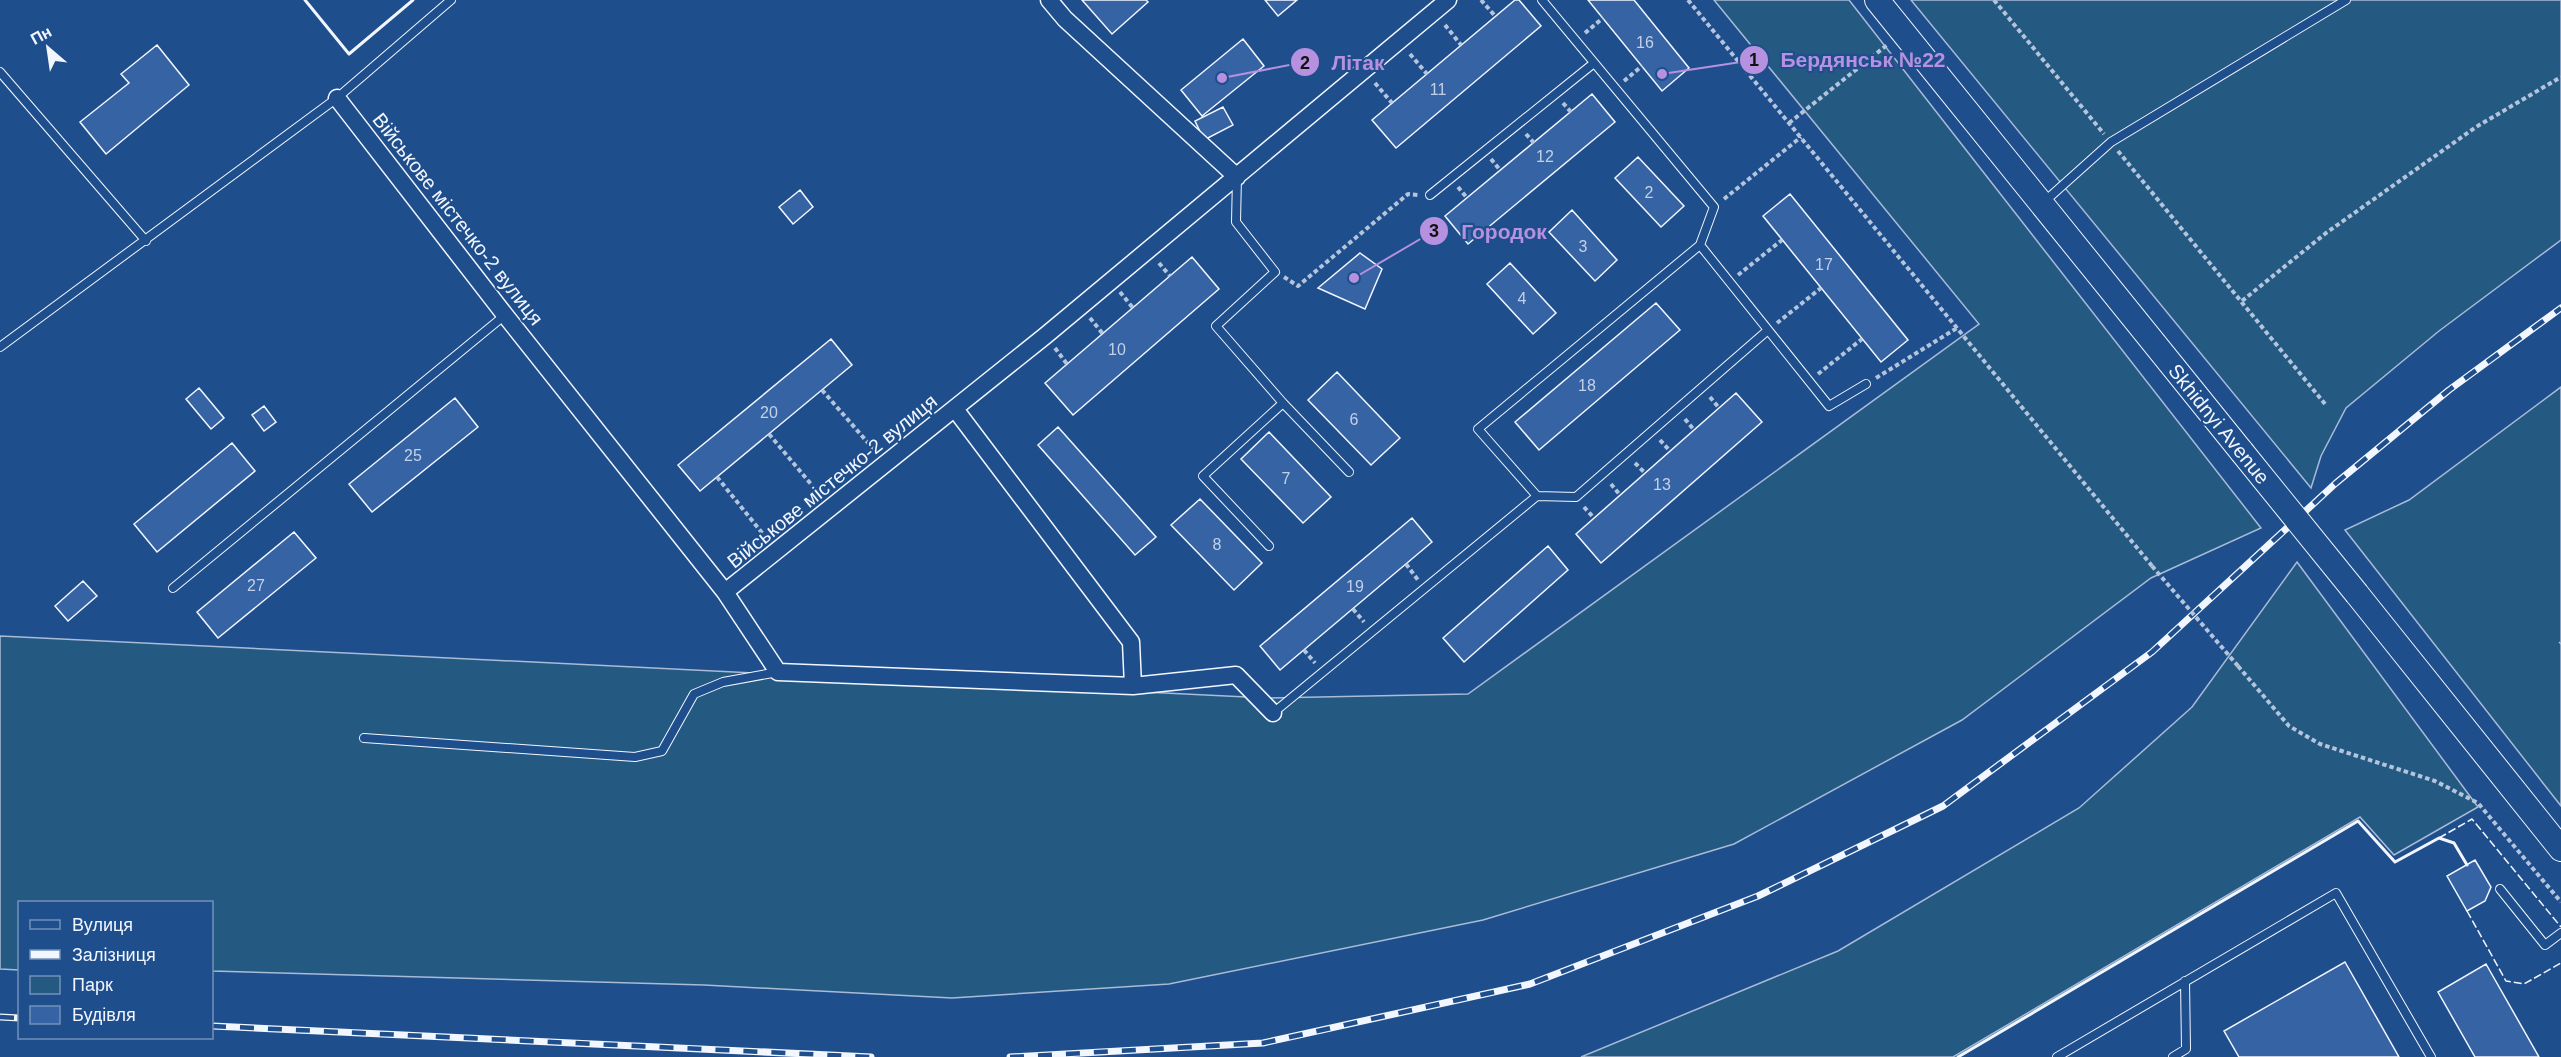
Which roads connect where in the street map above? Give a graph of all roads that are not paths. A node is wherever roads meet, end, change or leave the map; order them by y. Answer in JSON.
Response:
{"nodes":[{"id":1,"x":451,"y":0,"type":"edge"},
{"id":2,"x":1049,"y":0,"type":"edge"},
{"id":3,"x":1448,"y":0,"type":"edge"},
{"id":4,"x":1542,"y":0,"type":"edge"},
{"id":5,"x":1877,"y":0,"type":"edge"},
{"id":6,"x":2346,"y":0,"type":"edge"},
{"id":7,"x":1594,"y":63,"type":"junction"},
{"id":8,"x":0,"y":72,"type":"edge"},
{"id":9,"x":337,"y":98,"type":"junction"},
{"id":10,"x":1237,"y":177,"type":"junction"},
{"id":11,"x":1430,"y":195,"type":"road end"},
{"id":12,"x":2042,"y":204,"type":"junction"},
{"id":13,"x":146,"y":241,"type":"junction"},
{"id":14,"x":1700,"y":245,"type":"junction"},
{"id":15,"x":505,"y":315,"type":"junction"},
{"id":16,"x":1768,"y":330,"type":"junction"},
{"id":17,"x":0,"y":347,"type":"edge"},
{"id":18,"x":1866,"y":384,"type":"road end"},
{"id":19,"x":1283,"y":403,"type":"junction"},
{"id":20,"x":955,"y":409,"type":"junction"},
{"id":21,"x":1349,"y":472,"type":"dead end"},
{"id":22,"x":1537,"y":496,"type":"junction"},
{"id":23,"x":1269,"y":546,"type":"dead end"},
{"id":24,"x":173,"y":588,"type":"dead end"},
{"id":25,"x":725,"y":592,"type":"junction"},
{"id":26,"x":778,"y":672,"type":"junction"},
{"id":27,"x":1133,"y":686,"type":"junction"},
{"id":28,"x":1273,"y":713,"type":"joint"},
{"id":29,"x":364,"y":738,"type":"dead end"},
{"id":30,"x":2561,"y":849,"type":"edge"},
{"id":31,"x":2500,"y":889,"type":"dead end"},
{"id":32,"x":2561,"y":933,"type":"edge"},
{"id":33,"x":2186,"y":981,"type":"junction"},
{"id":34,"x":2057,"y":1057,"type":"edge"},
{"id":35,"x":2173,"y":1057,"type":"edge"},
{"id":36,"x":2431,"y":1057,"type":"edge"}],
"edges":[{"from":1,"to":9,"type":"lane"},
{"from":2,"to":10,"type":"street"},
{"from":3,"to":10,"type":"street","name":"Військове містечко-2 вулиця"},
{"from":4,"to":7,"type":"lane"},
{"from":5,"to":12,"type":"main road","name":"Skhidnyi Avenue"},
{"from":6,"to":12,"type":"lane"},
{"from":7,"to":11,"type":"lane"},
{"from":7,"to":14,"type":"lane"},
{"from":8,"to":13,"type":"lane"},
{"from":9,"to":13,"type":"lane"},
{"from":9,"to":15,"type":"street","name":"Військове містечко-2 вулиця"},
{"from":10,"to":19,"type":"lane"},
{"from":10,"to":20,"type":"street","name":"Військове містечко-2 вулиця"},
{"from":12,"to":30,"type":"main road","name":"Skhidnyi Avenue","bridge":true},
{"from":13,"to":17,"type":"lane"},
{"from":14,"to":16,"type":"lane"},
{"from":14,"to":22,"type":"lane"},
{"from":15,"to":24,"type":"lane"},
{"from":15,"to":25,"type":"street","name":"Військове містечко-2 вулиця"},
{"from":16,"to":18,"type":"lane"},
{"from":16,"to":22,"type":"lane"},
{"from":19,"to":21,"type":"lane"},
{"from":19,"to":23,"type":"lane"},
{"from":20,"to":25,"type":"street","name":"Військове містечко-2 вулиця"},
{"from":20,"to":27,"type":"street"},
{"from":22,"to":28,"type":"lane"},
{"from":25,"to":26,"type":"street"},
{"from":26,"to":27,"type":"street"},
{"from":26,"to":29,"type":"lane"},
{"from":27,"to":28,"type":"street"},
{"from":31,"to":32,"type":"lane"},
{"from":33,"to":34,"type":"lane"},
{"from":33,"to":35,"type":"lane"},
{"from":33,"to":36,"type":"lane"}]}
